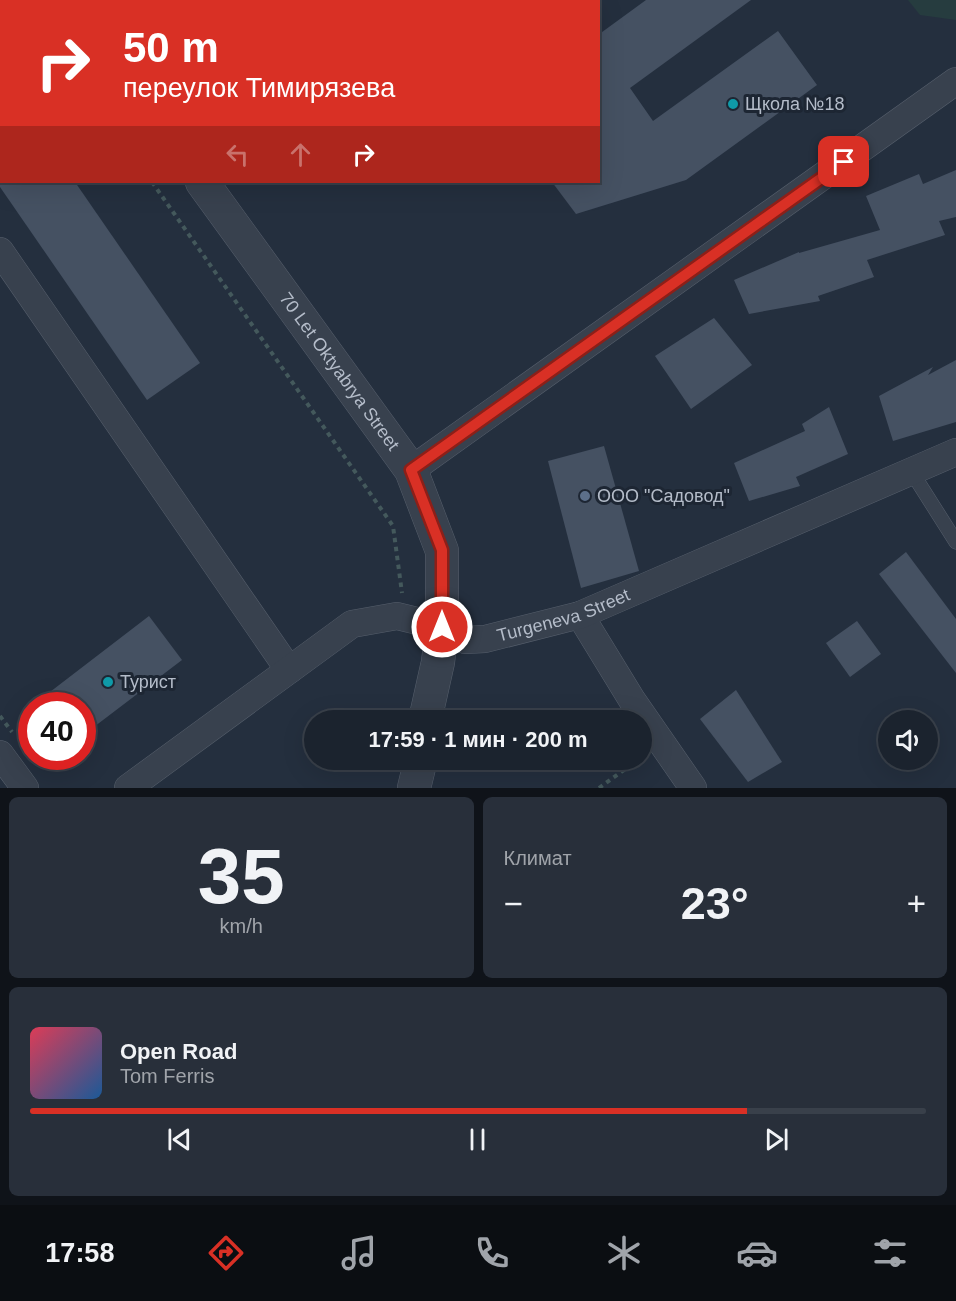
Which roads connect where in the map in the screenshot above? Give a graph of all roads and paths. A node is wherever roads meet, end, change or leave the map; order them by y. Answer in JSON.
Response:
{"nodes":[{"id":1,"x":956,"y":81,"type":"edge"},
{"id":2,"x":153,"y":183,"type":"edge"},
{"id":3,"x":203,"y":183,"type":"edge"},
{"id":4,"x":0,"y":251,"type":"edge"},
{"id":5,"x":956,"y":452,"type":"edge"},
{"id":6,"x":411,"y":470,"type":"junction"},
{"id":7,"x":911,"y":471,"type":"junction"},
{"id":8,"x":956,"y":542,"type":"edge"},
{"id":9,"x":402,"y":595,"type":"dead end"},
{"id":10,"x":580,"y":615,"type":"junction"},
{"id":11,"x":442,"y":627,"type":"junction"},
{"id":12,"x":289,"y":670,"type":"junction"},
{"id":13,"x":427,"y":710,"type":"edge"},
{"id":14,"x":0,"y":754,"type":"edge"},
{"id":15,"x":418,"y":770,"type":"edge"},
{"id":16,"x":624,"y":770,"type":"edge"},
{"id":17,"x":25,"y":788,"type":"edge"},
{"id":18,"x":128,"y":788,"type":"edge"},
{"id":19,"x":414,"y":788,"type":"edge"},
{"id":20,"x":599,"y":788,"type":"edge"},
{"id":21,"x":693,"y":788,"type":"edge"}],
"edges":[{"from":1,"to":6,"type":"street"},
{"from":2,"to":9,"type":"path"},
{"from":3,"to":6,"type":"street","name":"70 Let Oktyabrya Street"},
{"from":4,"to":12,"type":"street"},
{"from":5,"to":7,"type":"street","name":"Turgeneva Street"},
{"from":6,"to":11,"type":"street","name":"70 Let Oktyabrya Street"},
{"from":7,"to":8,"type":"lane"},
{"from":7,"to":10,"type":"street","name":"Turgeneva Street"},
{"from":10,"to":11,"type":"street","name":"Turgeneva Street"},
{"from":10,"to":21,"type":"street"},
{"from":11,"to":12,"type":"street","name":"Turgeneva Street"},
{"from":11,"to":13,"type":"street","name":"70 Let Oktyabrya Street"},
{"from":12,"to":18,"type":"street","name":"Turgeneva Street"},
{"from":14,"to":17,"type":"street"},
{"from":15,"to":19,"type":"street"},
{"from":16,"to":20,"type":"path"}]}
